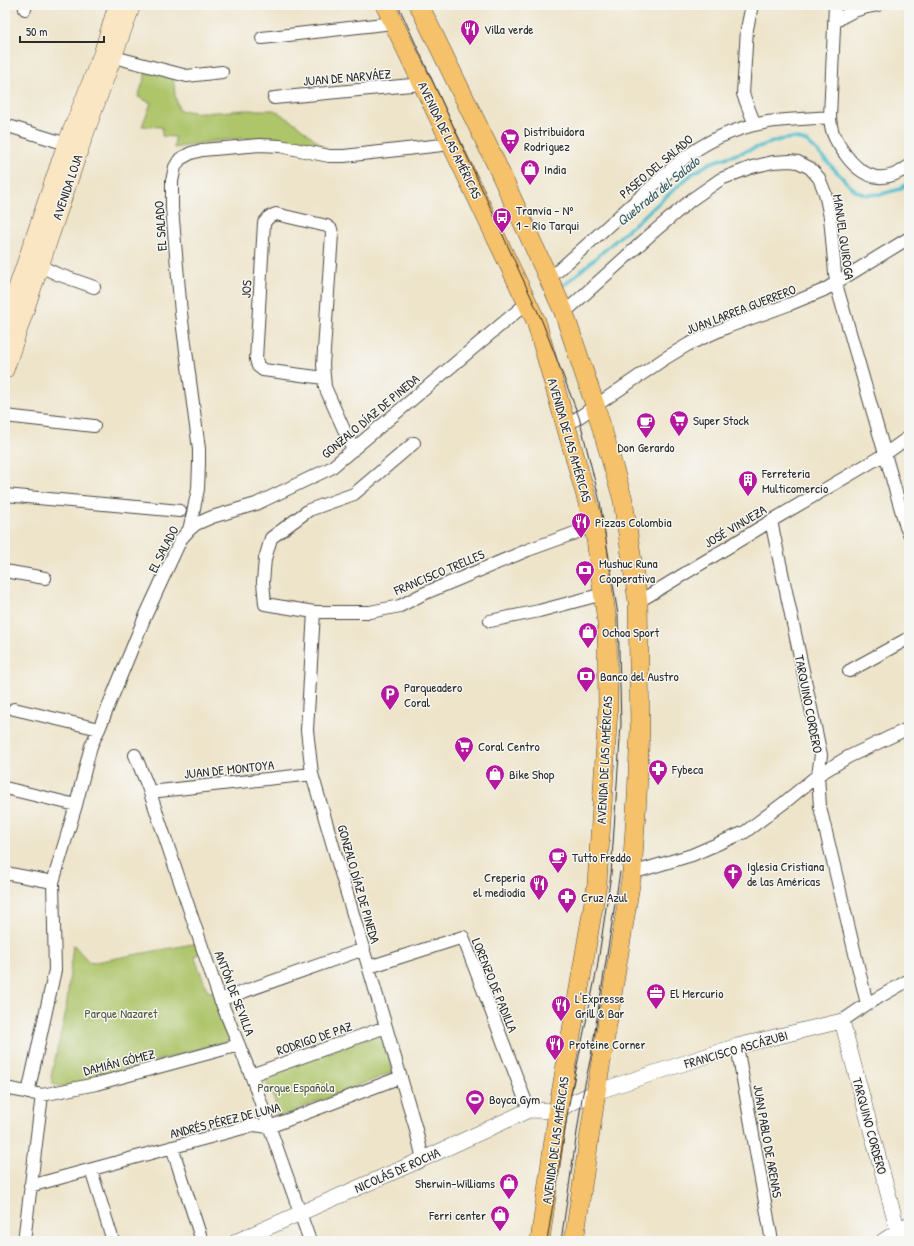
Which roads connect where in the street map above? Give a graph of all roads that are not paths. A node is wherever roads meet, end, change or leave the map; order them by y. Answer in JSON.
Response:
{"nodes":[{"id":1,"x":117,"y":5,"type":"edge"},
{"id":2,"x":132,"y":5,"type":"edge"},
{"id":3,"x":385,"y":5,"type":"edge"},
{"id":4,"x":419,"y":5,"type":"edge"},
{"id":5,"x":752,"y":5,"type":"edge"},
{"id":6,"x":835,"y":5,"type":"edge"},
{"id":7,"x":878,"y":5,"type":"edge"},
{"id":8,"x":393,"y":23,"type":"junction"},
{"id":9,"x":834,"y":23,"type":"junction"},
{"id":10,"x":262,"y":38,"type":"dead end"},
{"id":11,"x":108,"y":56,"type":"junction"},
{"id":12,"x":222,"y":72,"type":"dead end"},
{"id":13,"x":422,"y":84,"type":"junction"},
{"id":14,"x":274,"y":98,"type":"dead end"},
{"id":15,"x":830,"y":117,"type":"junction"},
{"id":16,"x":5,"y":125,"type":"edge"},
{"id":17,"x":755,"y":125,"type":"junction"},
{"id":18,"x":451,"y":144,"type":"junction"},
{"id":19,"x":73,"y":146,"type":"junction"},
{"id":20,"x":909,"y":166,"type":"edge"},
{"id":21,"x":909,"y":238,"type":"edge"},
{"id":22,"x":40,"y":266,"type":"junction"},
{"id":23,"x":550,"y":282,"type":"junction"},
{"id":24,"x":836,"y":284,"type":"junction"},
{"id":25,"x":94,"y":287,"type":"dead end"},
{"id":26,"x":529,"y":304,"type":"junction"},
{"id":27,"x":563,"y":311,"type":"junction"},
{"id":28,"x":7,"y":313,"type":"edge"},
{"id":29,"x":5,"y":370,"type":"edge"},
{"id":30,"x":324,"y":378,"type":"junction"},
{"id":31,"x":595,"y":405,"type":"junction"},
{"id":32,"x":5,"y":416,"type":"edge"},
{"id":33,"x":94,"y":426,"type":"dead end"},
{"id":34,"x":566,"y":426,"type":"junction"},
{"id":35,"x":909,"y":437,"type":"edge"},
{"id":36,"x":414,"y":443,"type":"dead end"},
{"id":37,"x":353,"y":450,"type":"junction"},
{"id":38,"x":885,"y":454,"type":"junction"},
{"id":39,"x":5,"y":495,"type":"edge"},
{"id":40,"x":180,"y":511,"type":"dead end"},
{"id":41,"x":770,"y":521,"type":"junction"},
{"id":42,"x":594,"y":524,"type":"junction"},
{"id":43,"x":189,"y":530,"type":"junction"},
{"id":44,"x":909,"y":533,"type":"edge"},
{"id":45,"x":5,"y":571,"type":"edge"},
{"id":46,"x":45,"y":578,"type":"dead end"},
{"id":47,"x":603,"y":594,"type":"junction"},
{"id":48,"x":638,"y":602,"type":"junction"},
{"id":49,"x":314,"y":612,"type":"junction"},
{"id":50,"x":490,"y":621,"type":"dead end"},
{"id":51,"x":909,"y":638,"type":"edge"},
{"id":52,"x":849,"y":671,"type":"dead end"},
{"id":53,"x":14,"y":709,"type":"dead end"},
{"id":54,"x":909,"y":728,"type":"edge"},
{"id":55,"x":99,"y":729,"type":"junction"},
{"id":56,"x":135,"y":755,"type":"dead end"},
{"id":57,"x":312,"y":774,"type":"junction"},
{"id":58,"x":818,"y":775,"type":"junction"},
{"id":59,"x":5,"y":788,"type":"edge"},
{"id":60,"x":150,"y":792,"type":"junction"},
{"id":61,"x":76,"y":805,"type":"junction"},
{"id":62,"x":632,"y":872,"type":"junction"},
{"id":63,"x":5,"y":873,"type":"edge"},
{"id":64,"x":53,"y":882,"type":"junction"},
{"id":65,"x":364,"y":949,"type":"junction"},
{"id":66,"x":369,"y":967,"type":"junction"},
{"id":67,"x":909,"y":980,"type":"edge"},
{"id":68,"x":220,"y":1000,"type":"junction"},
{"id":69,"x":868,"y":1004,"type":"junction"},
{"id":70,"x":842,"y":1021,"type":"junction"},
{"id":71,"x":386,"y":1027,"type":"junction"},
{"id":72,"x":239,"y":1045,"type":"junction"},
{"id":73,"x":737,"y":1046,"type":"junction"},
{"id":74,"x":250,"y":1075,"type":"junction"},
{"id":75,"x":401,"y":1077,"type":"junction"},
{"id":76,"x":5,"y":1088,"type":"edge"},
{"id":77,"x":596,"y":1092,"type":"junction"},
{"id":78,"x":28,"y":1093,"type":"junction"},
{"id":79,"x":42,"y":1095,"type":"junction"},
{"id":80,"x":529,"y":1110,"type":"junction"},
{"id":81,"x":558,"y":1111,"type":"junction"},
{"id":82,"x":269,"y":1127,"type":"junction"},
{"id":83,"x":172,"y":1147,"type":"junction"},
{"id":84,"x":423,"y":1159,"type":"junction"},
{"id":85,"x":91,"y":1170,"type":"junction"},
{"id":86,"x":30,"y":1186,"type":"junction"},
{"id":87,"x":300,"y":1214,"type":"junction"},
{"id":88,"x":903,"y":1228,"type":"edge"},
{"id":89,"x":24,"y":1241,"type":"edge"},
{"id":90,"x":113,"y":1241,"type":"edge"},
{"id":91,"x":202,"y":1241,"type":"edge"},
{"id":92,"x":237,"y":1241,"type":"edge"},
{"id":93,"x":310,"y":1241,"type":"edge"},
{"id":94,"x":540,"y":1241,"type":"edge"},
{"id":95,"x":574,"y":1241,"type":"edge"},
{"id":96,"x":772,"y":1241,"type":"edge"},
{"id":97,"x":883,"y":1241,"type":"edge"}],
"edges":[{"from":1,"to":11,"type":"main road","name":"AVENIDA LOJA"},
{"from":2,"to":11,"type":"main road","name":"AVENIDA LOJA"},
{"from":3,"to":8,"type":"main road","name":"AVENIDA DE LAS AMÉRICAS"},
{"from":4,"to":23,"type":"main road"},
{"from":5,"to":17,"type":"street"},
{"from":6,"to":9,"type":"street"},
{"from":7,"to":9,"type":"street"},
{"from":8,"to":10,"type":"street"},
{"from":8,"to":13,"type":"main road","name":"AVENIDA DE LAS AMÉRICAS"},
{"from":9,"to":15,"type":"street"},
{"from":11,"to":12,"type":"street"},
{"from":11,"to":19,"type":"main road","name":"AVENIDA LOJA"},
{"from":13,"to":14,"type":"street","name":"JUAN DE NARVÁEZ"},
{"from":13,"to":18,"type":"main road","name":"AVENIDA DE LAS AMÉRICAS"},
{"from":15,"to":17,"type":"street","name":"PASEO DEL SALADO"},
{"from":15,"to":20,"type":"street"},
{"from":16,"to":19,"type":"street"},
{"from":17,"to":23,"type":"street","name":"PASEO DEL SALADO"},
{"from":18,"to":26,"type":"main road","name":"AVENIDA DE LAS AMÉRICAS"},
{"from":18,"to":43,"type":"street","name":"EL SALADO"},
{"from":19,"to":22,"type":"main road","name":"AVENIDA LOJA"},
{"from":19,"to":28,"type":"main road","name":"AVENIDA LOJA"},
{"from":21,"to":24,"type":"street","name":"JUAN LARREA GUERRERO"},
{"from":22,"to":25,"type":"street"},
{"from":22,"to":29,"type":"main road","name":"AVENIDA LOJA"},
{"from":23,"to":27,"type":"main road"},
{"from":24,"to":27,"type":"street","name":"MANUEL QUIROGA"},
{"from":24,"to":31,"type":"street","name":"JUAN LARREA GUERRERO"},
{"from":24,"to":38,"type":"street","name":"MANUEL QUIROGA"},
{"from":26,"to":34,"type":"main road","name":"AVENIDA DE LAS AMÉRICAS"},
{"from":26,"to":37,"type":"street","name":"GONZALO DÍAZ DE PINEDA"},
{"from":27,"to":31,"type":"main road"},
{"from":30,"to":30,"type":"street","name":"JOS"},
{"from":30,"to":37,"type":"street"},
{"from":31,"to":34,"type":"street","name":"JUAN LARREA GUERRERO"},
{"from":31,"to":48,"type":"main road"},
{"from":32,"to":33,"type":"street"},
{"from":34,"to":42,"type":"main road","name":"AVENIDA DE LAS AMÉRICAS"},
{"from":35,"to":38,"type":"street","name":"JOSÉ VINUEZA"},
{"from":36,"to":49,"type":"street","name":"FRANCISCO TRELLES"},
{"from":37,"to":43,"type":"street","name":"GONZALO DÍAZ DE PINEDA"},
{"from":38,"to":41,"type":"street","name":"JOSÉ VINUEZA"},
{"from":38,"to":44,"type":"street","name":"MANUEL QUIROGA"},
{"from":39,"to":40,"type":"street"},
{"from":41,"to":48,"type":"street","name":"JOSÉ VINUEZA"},
{"from":41,"to":58,"type":"street","name":"TARQUINO CORDERO"},
{"from":42,"to":47,"type":"main road","name":"AVENIDA DE LAS AMÉRICAS"},
{"from":42,"to":49,"type":"street","name":"FRANCISCO TRELLES"},
{"from":43,"to":55,"type":"street","name":"EL SALADO"},
{"from":45,"to":46,"type":"street"},
{"from":47,"to":50,"type":"street"},
{"from":47,"to":81,"type":"main road","name":"AVENIDA DE LAS AMÉRICAS"},
{"from":48,"to":62,"type":"main road"},
{"from":49,"to":57,"type":"street","name":"GONZALO DÍAZ DE PINEDA"},
{"from":51,"to":52,"type":"street"},
{"from":53,"to":55,"type":"street"},
{"from":54,"to":58,"type":"street"},
{"from":55,"to":61,"type":"street","name":"EL SALADO"},
{"from":56,"to":60,"type":"street","name":"ANTÓN DE SEVILLA"},
{"from":57,"to":60,"type":"street","name":"JUAN DE MONTOYA"},
{"from":57,"to":65,"type":"street","name":"GONZALO DÍAZ DE PINEDA"},
{"from":58,"to":62,"type":"street"},
{"from":58,"to":69,"type":"street","name":"TARQUINO CORDERO"},
{"from":59,"to":61,"type":"street"},
{"from":60,"to":68,"type":"street","name":"ANTÓN DE SEVILLA"},
{"from":61,"to":64,"type":"street","name":"EL SALADO"},
{"from":62,"to":77,"type":"main road"},
{"from":63,"to":64,"type":"street"},
{"from":64,"to":78,"type":"street","name":"EL SALADO"},
{"from":65,"to":66,"type":"street","name":"GONZALO DÍAZ DE PINEDA"},
{"from":65,"to":68,"type":"street"},
{"from":66,"to":71,"type":"street","name":"GONZALO DÍAZ DE PINEDA"},
{"from":66,"to":80,"type":"street","name":"LORENZO DE PADILLA"},
{"from":67,"to":69,"type":"street","name":"FRANCISCO ASCÁZUBI"},
{"from":68,"to":72,"type":"street","name":"ANTÓN DE SEVILLA"},
{"from":69,"to":70,"type":"street","name":"FRANCISCO ASCÁZUBI"},
{"from":70,"to":73,"type":"street","name":"FRANCISCO ASCÁZUBI"},
{"from":70,"to":88,"type":"street","name":"TARQUINO CORDERO"},
{"from":71,"to":74,"type":"street","name":"RODRIGO DE PAZ"},
{"from":71,"to":75,"type":"street","name":"GONZALO DÍAZ DE PINEDA"},
{"from":72,"to":74,"type":"street","name":"ANTÓN DE SEVILLA"},
{"from":72,"to":79,"type":"street","name":"DAMIÁN GÓMEZ"},
{"from":73,"to":77,"type":"street","name":"FRANCISCO ASCÁZUBI"},
{"from":73,"to":96,"type":"street","name":"JUAN PABLO DE ARENAS"},
{"from":74,"to":82,"type":"street","name":"ANTÓN DE SEVILLA"},
{"from":75,"to":82,"type":"street","name":"ANDRÉS PÉREZ DE LUNA"},
{"from":75,"to":84,"type":"street","name":"GONZALO DÍAZ DE PINEDA"},
{"from":76,"to":78,"type":"street","name":"DAMIÁN GÓMEZ"},
{"from":77,"to":81,"type":"street","name":"FRANCISCO ASCÁZUBI"},
{"from":77,"to":95,"type":"main road"},
{"from":78,"to":79,"type":"street","name":"DAMIÁN GÓMEZ"},
{"from":79,"to":86,"type":"street"},
{"from":80,"to":81,"type":"street","name":"NICOLÁS DE ROCHA"},
{"from":80,"to":84,"type":"street","name":"NICOLÁS DE ROCHA"},
{"from":81,"to":94,"type":"main road","name":"AVENIDA DE LAS AMÉRICAS"},
{"from":82,"to":83,"type":"street","name":"ANDRÉS PÉREZ DE LUNA"},
{"from":82,"to":87,"type":"street","name":"ANTÓN DE SEVILLA"},
{"from":83,"to":85,"type":"street","name":"ANDRÉS PÉREZ DE LUNA"},
{"from":83,"to":91,"type":"street"},
{"from":84,"to":87,"type":"street","name":"NICOLÁS DE ROCHA"},
{"from":85,"to":86,"type":"street","name":"ANDRÉS PÉREZ DE LUNA"},
{"from":85,"to":90,"type":"street"},
{"from":86,"to":89,"type":"street"},
{"from":87,"to":92,"type":"street","name":"NICOLÁS DE ROCHA"},
{"from":87,"to":93,"type":"street","name":"ANTÓN DE SEVILLA"},
{"from":88,"to":97,"type":"street"}]}
